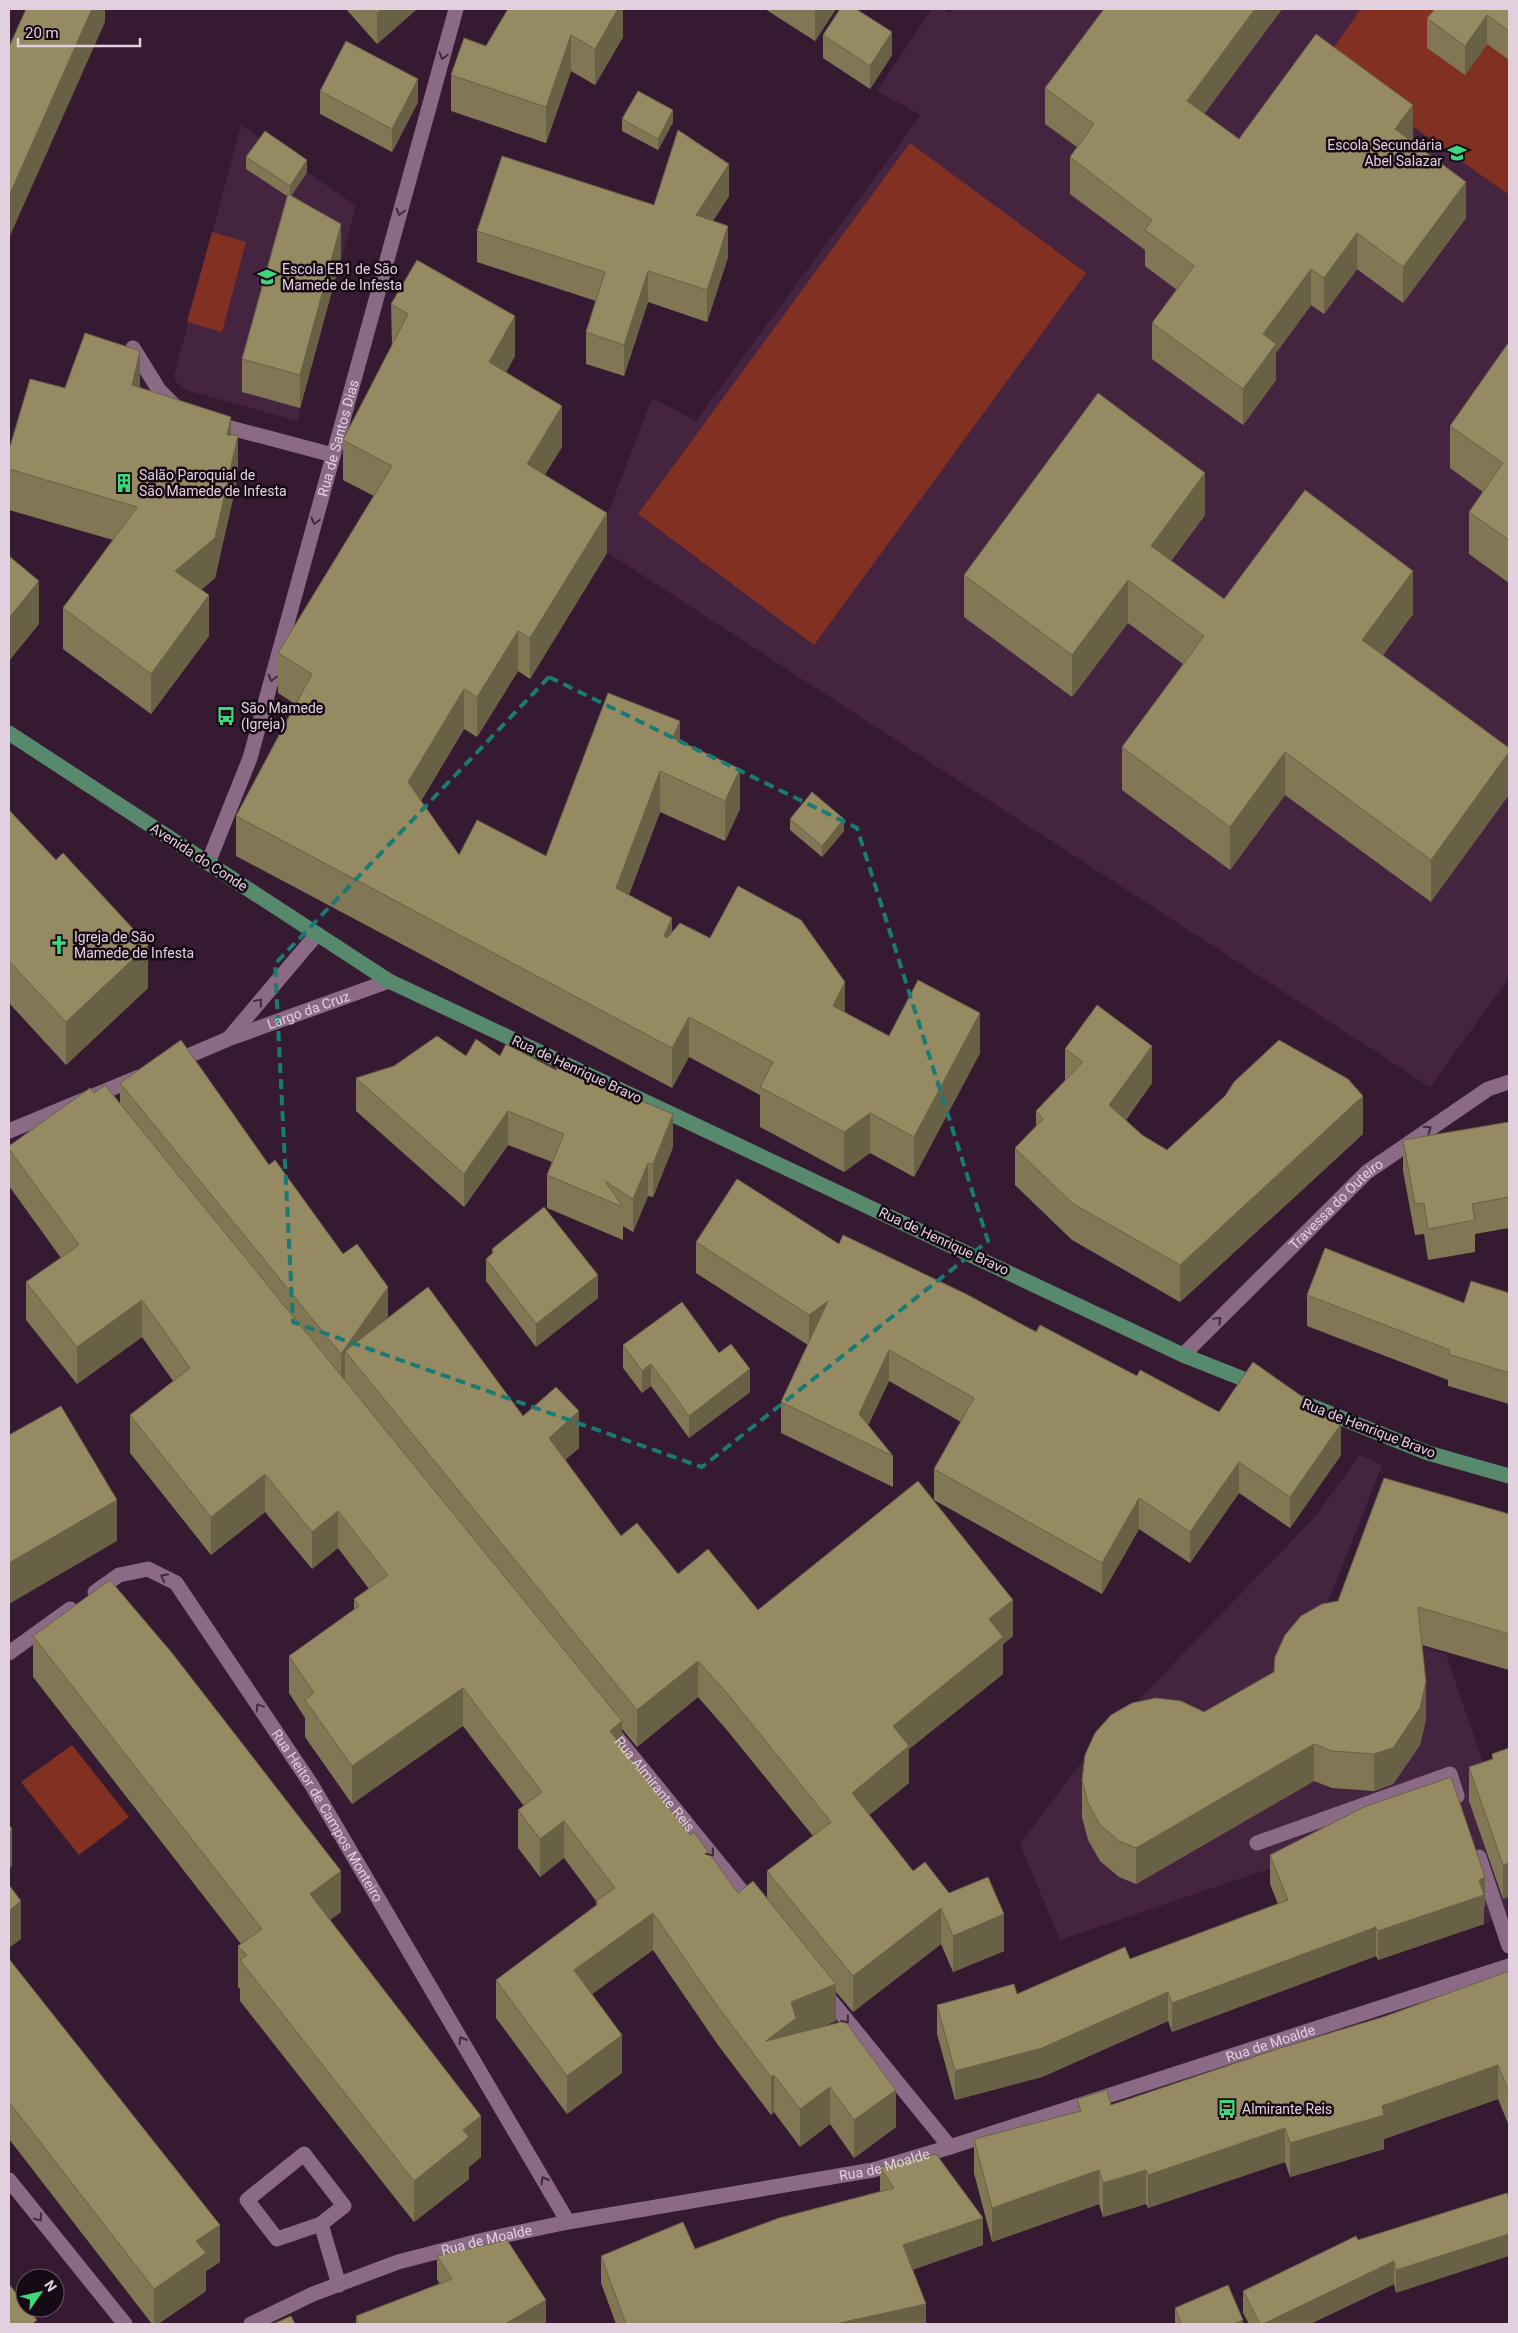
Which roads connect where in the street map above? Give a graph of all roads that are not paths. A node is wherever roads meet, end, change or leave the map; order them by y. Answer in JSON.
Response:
{"nodes":[{"id":1,"x":456,"y":9,"type":"edge"},
{"id":2,"x":133,"y":348,"type":"edge"},
{"id":3,"x":334,"y":455,"type":"junction"},
{"id":4,"x":9,"y":733,"type":"edge"},
{"id":5,"x":208,"y":863,"type":"junction"},
{"id":6,"x":317,"y":934,"type":"junction"},
{"id":7,"x":389,"y":981,"type":"junction"},
{"id":8,"x":228,"y":1039,"type":"junction"},
{"id":9,"x":1509,"y":1082,"type":"edge"},
{"id":10,"x":95,"y":1096,"type":"junction"},
{"id":11,"x":107,"y":1111,"type":"edge"},
{"id":12,"x":9,"y":1131,"type":"edge"},
{"id":13,"x":1183,"y":1355,"type":"junction"},
{"id":14,"x":1272,"y":1390,"type":"edge"},
{"id":15,"x":1290,"y":1397,"type":"edge"},
{"id":16,"x":1509,"y":1476,"type":"edge"},
{"id":17,"x":9,"y":1653,"type":"edge"},
{"id":18,"x":598,"y":1714,"type":"edge"},
{"id":19,"x":1462,"y":1810,"type":"edge"},
{"id":20,"x":1256,"y":1843,"type":"dead end"},
{"id":21,"x":1475,"y":1846,"type":"edge"},
{"id":22,"x":761,"y":1915,"type":"edge"},
{"id":23,"x":1509,"y":1946,"type":"edge"},
{"id":24,"x":1509,"y":1966,"type":"edge"},
{"id":25,"x":811,"y":1977,"type":"edge"},
{"id":26,"x":950,"y":2147,"type":"junction"},
{"id":27,"x":9,"y":2180,"type":"edge"},
{"id":28,"x":568,"y":2222,"type":"junction"},
{"id":29,"x":321,"y":2224,"type":"junction"},
{"id":30,"x":339,"y":2285,"type":"junction"},
{"id":31,"x":125,"y":2324,"type":"edge"},
{"id":32,"x":251,"y":2324,"type":"edge"}],
"edges":[{"from":1,"to":3,"type":"street","name":"Rua de Santos Dias","one_way":true},
{"from":2,"to":3,"type":"street"},
{"from":3,"to":5,"type":"street","name":"Rua de Santos Dias","one_way":true},
{"from":4,"to":5,"type":"main road","name":"Avenida do Conde"},
{"from":5,"to":6,"type":"main road","name":"Avenida do Conde"},
{"from":6,"to":7,"type":"main road","name":"Avenida do Conde"},
{"from":8,"to":6,"type":"street","name":"Largo da Cruz","one_way":true},
{"from":7,"to":8,"type":"street","name":"Largo da Cruz"},
{"from":7,"to":13,"type":"main road","name":"Rua de Henrique Bravo"},
{"from":8,"to":10,"type":"street","name":"Largo da Cruz"},
{"from":13,"to":9,"type":"street","name":"Travessa do Outeiro","one_way":true},
{"from":10,"to":11,"type":"street"},
{"from":10,"to":12,"type":"street","name":"Largo da Cruz"},
{"from":13,"to":14,"type":"main road","name":"Rua de Henrique Bravo"},
{"from":15,"to":16,"type":"main road","name":"Rua de Henrique Bravo"},
{"from":28,"to":17,"type":"street","name":"Rua Heitor de Campos Monteiro","one_way":true},
{"from":18,"to":22,"type":"street","name":"Rua Almirante Reis","one_way":true},
{"from":19,"to":20,"type":"street"},
{"from":21,"to":23,"type":"street"},
{"from":24,"to":26,"type":"street","name":"Rua de Moalde"},
{"from":25,"to":26,"type":"street","one_way":true},
{"from":26,"to":28,"type":"street","name":"Rua de Moalde"},
{"from":27,"to":31,"type":"street","one_way":true},
{"from":28,"to":30,"type":"street","name":"Rua de Moalde"},
{"from":29,"to":29,"type":"street"},
{"from":29,"to":30,"type":"street"},
{"from":30,"to":32,"type":"street","name":"Rua de Moalde"}]}
